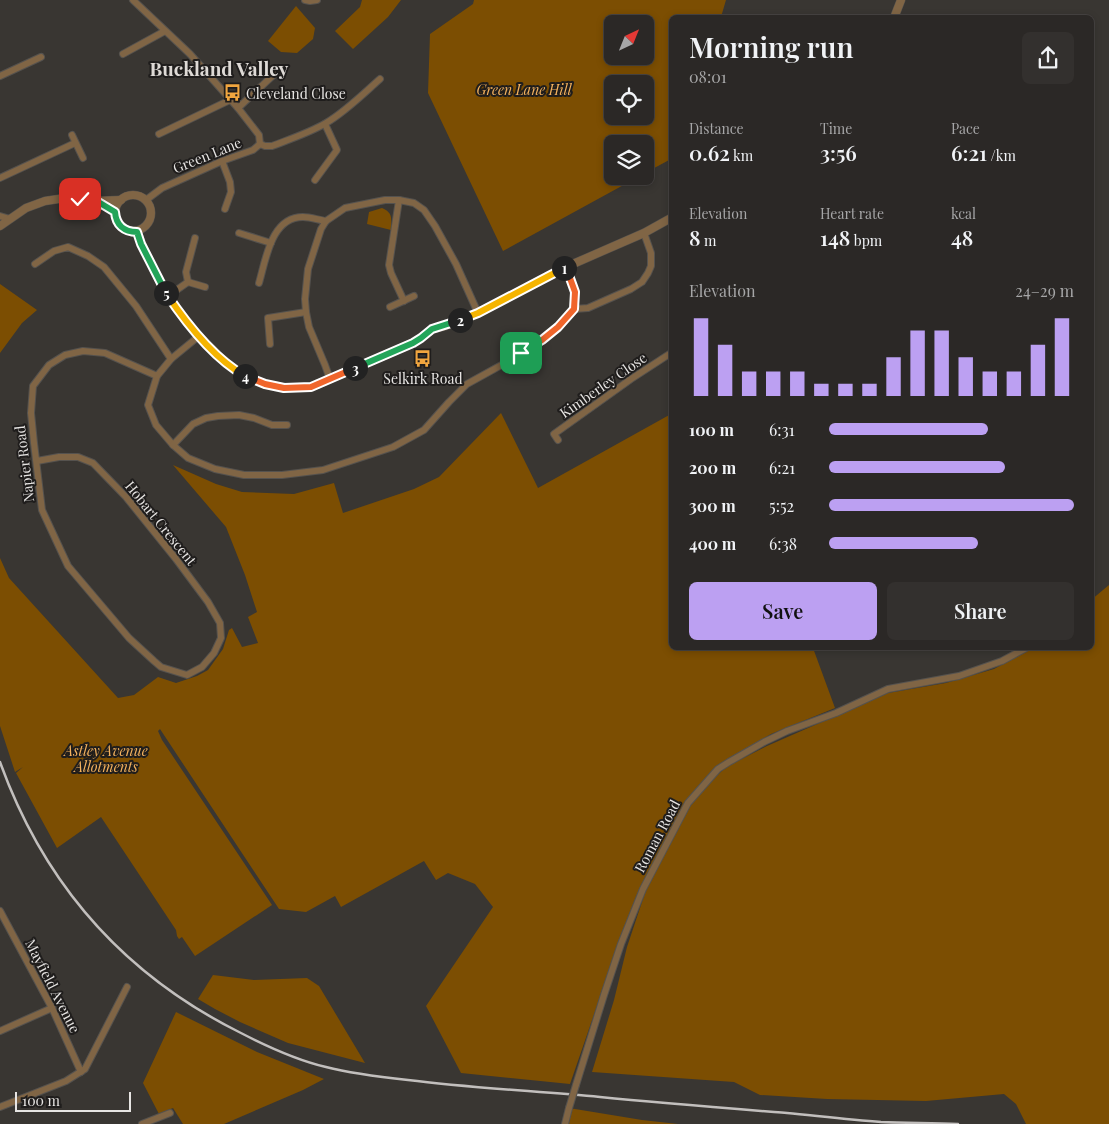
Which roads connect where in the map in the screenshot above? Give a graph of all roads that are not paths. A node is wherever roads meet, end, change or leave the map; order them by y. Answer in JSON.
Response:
{"nodes":[{"id":1,"x":133,"y":0,"type":"edge"},
{"id":2,"x":305,"y":0,"type":"edge"},
{"id":3,"x":317,"y":0,"type":"edge"},
{"id":4,"x":901,"y":0,"type":"edge"},
{"id":5,"x":895,"y":15,"type":"edge"},
{"id":6,"x":165,"y":31,"type":"junction"},
{"id":7,"x":123,"y":54,"type":"dead end"},
{"id":8,"x":41,"y":57,"type":"dead end"},
{"id":9,"x":281,"y":68,"type":"dead end"},
{"id":10,"x":0,"y":76,"type":"edge"},
{"id":11,"x":380,"y":79,"type":"dead end"},
{"id":12,"x":230,"y":100,"type":"junction"},
{"id":13,"x":238,"y":108,"type":"junction"},
{"id":14,"x":325,"y":124,"type":"junction"},
{"id":15,"x":159,"y":134,"type":"dead end"},
{"id":16,"x":72,"y":136,"type":"dead end"},
{"id":17,"x":75,"y":142,"type":"junction"},
{"id":18,"x":260,"y":144,"type":"junction"},
{"id":19,"x":83,"y":158,"type":"dead end"},
{"id":20,"x":222,"y":162,"type":"junction"},
{"id":21,"x":0,"y":178,"type":"edge"},
{"id":22,"x":315,"y":180,"type":"dead end"},
{"id":23,"x":95,"y":200,"type":"junction"},
{"id":24,"x":121,"y":200,"type":"junction"},
{"id":25,"x":146,"y":200,"type":"junction"},
{"id":26,"x":399,"y":200,"type":"junction"},
{"id":27,"x":225,"y":209,"type":"dead end"},
{"id":28,"x":115,"y":212,"type":"junction"},
{"id":29,"x":0,"y":216,"type":"edge"},
{"id":30,"x":10,"y":219,"type":"junction"},
{"id":31,"x":669,"y":219,"type":"edge"},
{"id":32,"x":326,"y":221,"type":"junction"},
{"id":33,"x":0,"y":226,"type":"edge"},
{"id":34,"x":137,"y":232,"type":"junction"},
{"id":35,"x":240,"y":233,"type":"dead end"},
{"id":36,"x":644,"y":233,"type":"junction"},
{"id":37,"x":195,"y":238,"type":"dead end"},
{"id":38,"x":271,"y":243,"type":"junction"},
{"id":39,"x":35,"y":264,"type":"dead end"},
{"id":40,"x":566,"y":267,"type":"junction"},
{"id":41,"x":188,"y":282,"type":"junction"},
{"id":42,"x":259,"y":283,"type":"dead end"},
{"id":43,"x":205,"y":287,"type":"dead end"},
{"id":44,"x":168,"y":296,"type":"junction"},
{"id":45,"x":414,"y":296,"type":"dead end"},
{"id":46,"x":404,"y":301,"type":"junction"},
{"id":47,"x":390,"y":307,"type":"dead end"},
{"id":48,"x":574,"y":309,"type":"junction"},
{"id":49,"x":306,"y":312,"type":"junction"},
{"id":50,"x":478,"y":313,"type":"junction"},
{"id":51,"x":199,"y":336,"type":"junction"},
{"id":52,"x":270,"y":344,"type":"dead end"},
{"id":53,"x":669,"y":355,"type":"edge"},
{"id":54,"x":171,"y":359,"type":"junction"},
{"id":55,"x":157,"y":376,"type":"junction"},
{"id":56,"x":330,"y":379,"type":"junction"},
{"id":57,"x":287,"y":425,"type":"dead end"},
{"id":58,"x":558,"y":440,"type":"dead end"},
{"id":59,"x":173,"y":445,"type":"junction"},
{"id":60,"x":37,"y":461,"type":"junction"},
{"id":61,"x":1022,"y":650,"type":"edge"},
{"id":62,"x":214,"y":654,"type":"joint"},
{"id":63,"x":0,"y":911,"type":"edge"},
{"id":64,"x":127,"y":987,"type":"dead end"},
{"id":65,"x":52,"y":1008,"type":"junction"},
{"id":66,"x":0,"y":1031,"type":"edge"},
{"id":67,"x":81,"y":1072,"type":"junction"},
{"id":68,"x":0,"y":1107,"type":"edge"},
{"id":69,"x":170,"y":1113,"type":"dead end"},
{"id":70,"x":142,"y":1124,"type":"edge"},
{"id":71,"x":564,"y":1124,"type":"edge"}],
"edges":[{"from":1,"to":6,"type":"street"},
{"from":2,"to":3,"type":"street"},
{"from":4,"to":5,"type":"street"},
{"from":6,"to":7,"type":"street"},
{"from":6,"to":12,"type":"street"},
{"from":8,"to":10,"type":"street"},
{"from":9,"to":13,"type":"street"},
{"from":11,"to":14,"type":"street","name":"Green Lane"},
{"from":12,"to":13,"type":"street"},
{"from":12,"to":15,"type":"street"},
{"from":13,"to":18,"type":"street"},
{"from":14,"to":18,"type":"street","name":"Green Lane"},
{"from":14,"to":22,"type":"street"},
{"from":16,"to":17,"type":"street"},
{"from":17,"to":19,"type":"street"},
{"from":17,"to":21,"type":"street"},
{"from":18,"to":20,"type":"street","name":"Green Lane"},
{"from":20,"to":25,"type":"street","name":"Green Lane"},
{"from":20,"to":27,"type":"street"},
{"from":23,"to":24,"type":"street"},
{"from":23,"to":28,"type":"street"},
{"from":23,"to":30,"type":"street"},
{"from":24,"to":25,"type":"street"},
{"from":24,"to":28,"type":"street"},
{"from":25,"to":34,"type":"street"},
{"from":26,"to":32,"type":"street"},
{"from":26,"to":46,"type":"street"},
{"from":26,"to":50,"type":"street"},
{"from":28,"to":34,"type":"street"},
{"from":29,"to":30,"type":"street"},
{"from":30,"to":33,"type":"street"},
{"from":31,"to":36,"type":"street"},
{"from":32,"to":38,"type":"street"},
{"from":32,"to":49,"type":"street"},
{"from":34,"to":44,"type":"street"},
{"from":35,"to":38,"type":"street"},
{"from":36,"to":40,"type":"street"},
{"from":36,"to":48,"type":"street"},
{"from":37,"to":41,"type":"street"},
{"from":38,"to":42,"type":"street"},
{"from":39,"to":54,"type":"street"},
{"from":40,"to":48,"type":"street"},
{"from":40,"to":50,"type":"street"},
{"from":41,"to":43,"type":"street"},
{"from":41,"to":44,"type":"street"},
{"from":44,"to":51,"type":"street"},
{"from":45,"to":46,"type":"street"},
{"from":46,"to":47,"type":"street"},
{"from":48,"to":59,"type":"street"},
{"from":49,"to":52,"type":"street"},
{"from":49,"to":56,"type":"street"},
{"from":50,"to":56,"type":"street"},
{"from":51,"to":54,"type":"street"},
{"from":51,"to":56,"type":"street"},
{"from":53,"to":58,"type":"street","name":"Kimberley Close"},
{"from":54,"to":55,"type":"street"},
{"from":55,"to":59,"type":"street"},
{"from":55,"to":60,"type":"street","name":"Napier Road"},
{"from":57,"to":59,"type":"street"},
{"from":60,"to":62,"type":"street","name":"Hobart Crescent"},
{"from":60,"to":62,"type":"street","name":"Napier Road"},
{"from":61,"to":71,"type":"street","name":"Roman Road","bridge":true},
{"from":63,"to":65,"type":"street","name":"Mayfield Avenue"},
{"from":64,"to":67,"type":"street"},
{"from":65,"to":66,"type":"street"},
{"from":65,"to":67,"type":"street","name":"Mayfield Avenue"},
{"from":67,"to":68,"type":"street"},
{"from":69,"to":70,"type":"street"}]}
